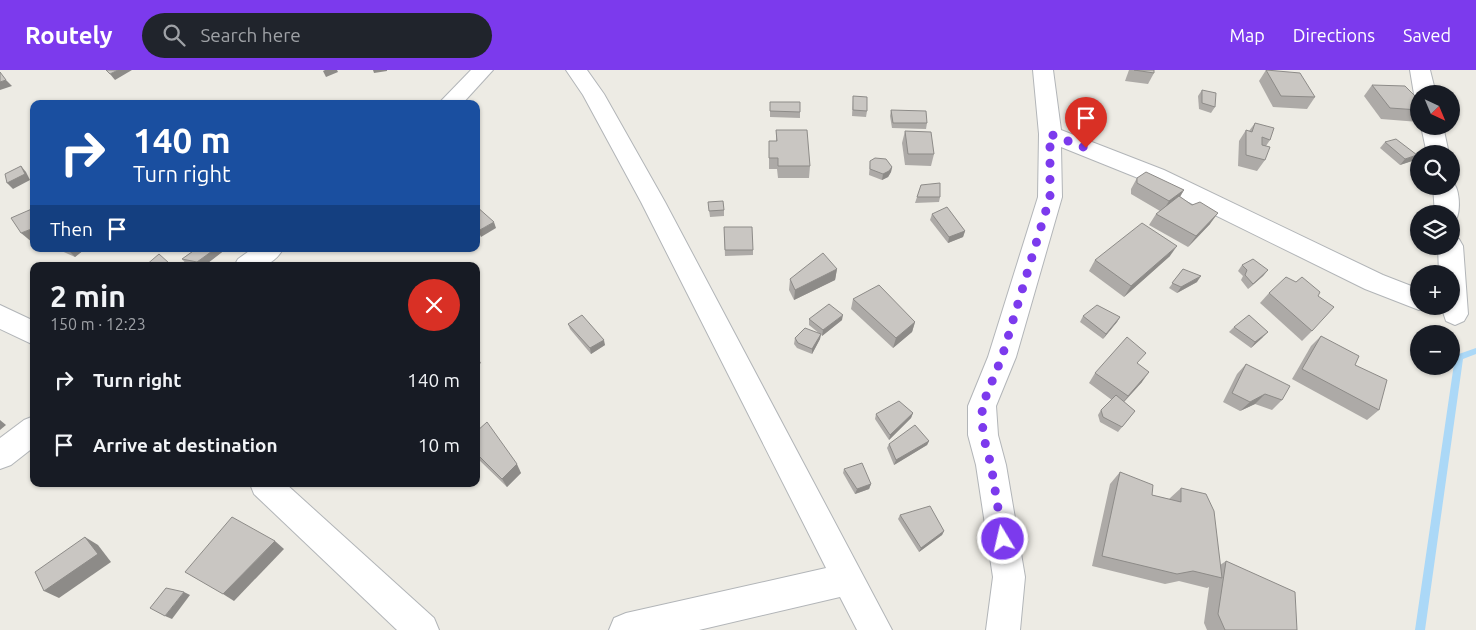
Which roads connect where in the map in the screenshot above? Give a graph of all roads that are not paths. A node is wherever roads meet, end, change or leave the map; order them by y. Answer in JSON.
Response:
{"nodes":[{"id":1,"x":483,"y":70,"type":"edge"},
{"id":2,"x":576,"y":70,"type":"edge"},
{"id":3,"x":1043,"y":70,"type":"edge"},
{"id":4,"x":1420,"y":70,"type":"edge"},
{"id":5,"x":1423,"y":85,"type":"edge"},
{"id":6,"x":453,"y":100,"type":"edge"},
{"id":7,"x":1050,"y":134,"type":"junction"},
{"id":8,"x":266,"y":252,"type":"edge"},
{"id":9,"x":252,"y":262,"type":"edge"},
{"id":10,"x":1410,"y":296,"type":"edge"},
{"id":11,"x":0,"y":316,"type":"edge"},
{"id":12,"x":30,"y":332,"type":"edge"},
{"id":13,"x":30,"y":432,"type":"edge"},
{"id":14,"x":0,"y":456,"type":"edge"},
{"id":15,"x":268,"y":487,"type":"edge"},
{"id":16,"x":849,"y":579,"type":"junction"},
{"id":17,"x":422,"y":630,"type":"edge"},
{"id":18,"x":626,"y":630,"type":"edge"},
{"id":19,"x":875,"y":630,"type":"edge"},
{"id":20,"x":1003,"y":630,"type":"edge"}],
"edges":[{"from":1,"to":6,"type":"street"},
{"from":2,"to":16,"type":"street"},
{"from":3,"to":7,"type":"street"},
{"from":4,"to":5,"type":"street"},
{"from":7,"to":10,"type":"street"},
{"from":7,"to":20,"type":"street"},
{"from":8,"to":9,"type":"street"},
{"from":11,"to":12,"type":"street"},
{"from":13,"to":14,"type":"street"},
{"from":15,"to":17,"type":"street"},
{"from":16,"to":18,"type":"street"},
{"from":16,"to":19,"type":"street"}]}
